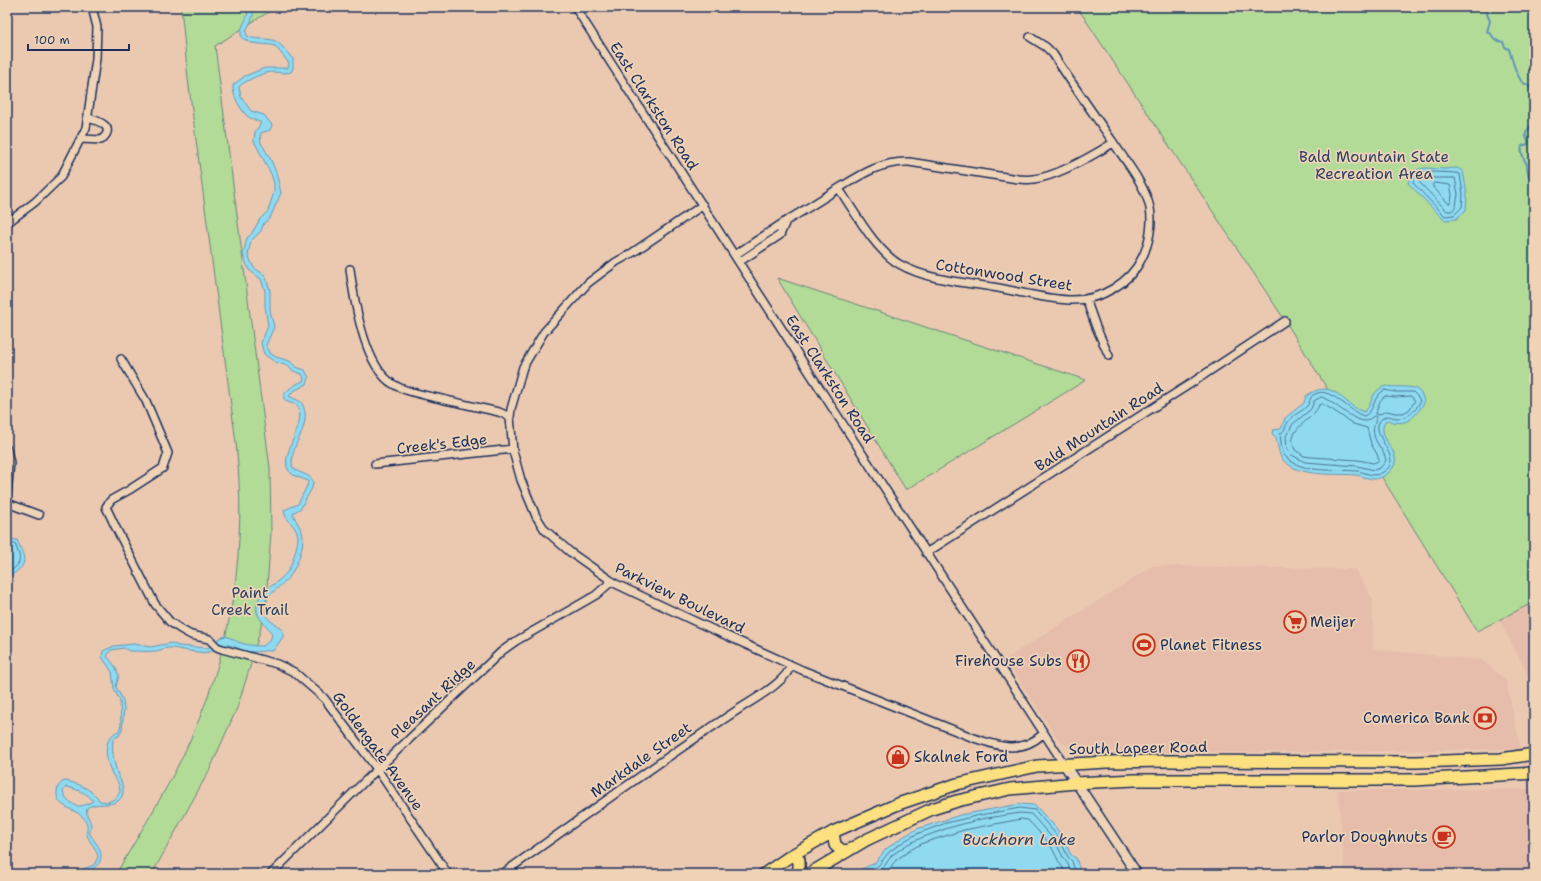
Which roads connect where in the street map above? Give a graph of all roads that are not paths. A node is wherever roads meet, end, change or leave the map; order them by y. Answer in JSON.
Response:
{"nodes":[{"id":1,"x":92,"y":7,"type":"edge"},
{"id":2,"x":575,"y":7,"type":"edge"},
{"id":3,"x":1030,"y":37,"type":"dead end"},
{"id":4,"x":88,"y":118,"type":"junction"},
{"id":5,"x":81,"y":139,"type":"junction"},
{"id":6,"x":1113,"y":143,"type":"junction"},
{"id":7,"x":839,"y":189,"type":"junction"},
{"id":8,"x":703,"y":205,"type":"junction"},
{"id":9,"x":786,"y":222,"type":"junction"},
{"id":10,"x":7,"y":223,"type":"edge"},
{"id":11,"x":735,"y":255,"type":"junction"},
{"id":12,"x":739,"y":262,"type":"junction"},
{"id":13,"x":350,"y":269,"type":"dead end"},
{"id":14,"x":1086,"y":299,"type":"junction"},
{"id":15,"x":1285,"y":321,"type":"dead end"},
{"id":16,"x":1109,"y":356,"type":"dead end"},
{"id":17,"x":121,"y":359,"type":"dead end"},
{"id":18,"x":510,"y":417,"type":"junction"},
{"id":19,"x":7,"y":449,"type":"edge"},
{"id":20,"x":513,"y":449,"type":"junction"},
{"id":21,"x":375,"y":464,"type":"dead end"},
{"id":22,"x":7,"y":494,"type":"edge"},
{"id":23,"x":7,"y":503,"type":"edge"},
{"id":24,"x":38,"y":516,"type":"dead end"},
{"id":25,"x":926,"y":553,"type":"junction"},
{"id":26,"x":612,"y":581,"type":"junction"},
{"id":27,"x":791,"y":665,"type":"junction"},
{"id":28,"x":1043,"y":734,"type":"junction"},
{"id":29,"x":1534,"y":754,"type":"edge"},
{"id":30,"x":1268,"y":762,"type":"junction"},
{"id":31,"x":1329,"y":762,"type":"junction"},
{"id":32,"x":1064,"y":764,"type":"junction"},
{"id":33,"x":377,"y":769,"type":"junction"},
{"id":34,"x":1534,"y":773,"type":"edge"},
{"id":35,"x":1170,"y":780,"type":"junction"},
{"id":36,"x":1325,"y":780,"type":"junction"},
{"id":37,"x":1076,"y":783,"type":"junction"},
{"id":38,"x":833,"y":832,"type":"junction"},
{"id":39,"x":847,"y":851,"type":"junction"},
{"id":40,"x":792,"y":855,"type":"junction"},
{"id":41,"x":274,"y":873,"type":"edge"},
{"id":42,"x":448,"y":874,"type":"edge"},
{"id":43,"x":502,"y":874,"type":"edge"},
{"id":44,"x":764,"y":874,"type":"edge"},
{"id":45,"x":797,"y":874,"type":"edge"},
{"id":46,"x":809,"y":874,"type":"edge"},
{"id":47,"x":1137,"y":874,"type":"edge"}],
"edges":[{"from":1,"to":4,"type":"street"},
{"from":2,"to":8,"type":"street","name":"East Clarkston Road"},
{"from":3,"to":6,"type":"street","name":"Cottonwood Street"},
{"from":4,"to":5,"type":"street"},
{"from":4,"to":5,"type":"street"},
{"from":5,"to":10,"type":"street"},
{"from":6,"to":7,"type":"street"},
{"from":6,"to":14,"type":"street","name":"Cottonwood Street"},
{"from":7,"to":9,"type":"street"},
{"from":7,"to":14,"type":"street","name":"Cottonwood Street"},
{"from":8,"to":11,"type":"street","name":"East Clarkston Road"},
{"from":8,"to":18,"type":"street","name":"Parkview Boulevard"},
{"from":9,"to":11,"type":"street"},
{"from":9,"to":12,"type":"street"},
{"from":11,"to":12,"type":"street","name":"East Clarkston Road"},
{"from":12,"to":25,"type":"street","name":"East Clarkston Road"},
{"from":13,"to":18,"type":"street"},
{"from":14,"to":16,"type":"street"},
{"from":15,"to":25,"type":"street","name":"Bald Mountain Road"},
{"from":17,"to":33,"type":"street","name":"Goldengate Avenue"},
{"from":18,"to":20,"type":"street","name":"Parkview Boulevard"},
{"from":19,"to":22,"type":"street"},
{"from":20,"to":21,"type":"street","name":"Creek's Edge"},
{"from":20,"to":26,"type":"street","name":"Parkview Boulevard"},
{"from":23,"to":24,"type":"street"},
{"from":25,"to":28,"type":"street","name":"East Clarkston Road"},
{"from":26,"to":27,"type":"street","name":"Parkview Boulevard"},
{"from":26,"to":33,"type":"street","name":"Pleasant Ridge"},
{"from":27,"to":28,"type":"street","name":"Parkview Boulevard"},
{"from":27,"to":43,"type":"street","name":"Markdale Street"},
{"from":28,"to":32,"type":"street","name":"East Clarkston Road"},
{"from":29,"to":31,"type":"main road","name":"South Lapeer Road"},
{"from":30,"to":31,"type":"main road","name":"South Lapeer Road"},
{"from":30,"to":32,"type":"main road","name":"South Lapeer Road"},
{"from":30,"to":35,"type":"main road"},
{"from":31,"to":36,"type":"main road"},
{"from":32,"to":37,"type":"main road"},
{"from":32,"to":38,"type":"main road","name":"South Lapeer Road"},
{"from":33,"to":41,"type":"street","name":"Pleasant Ridge"},
{"from":33,"to":42,"type":"street","name":"Goldengate Avenue"},
{"from":34,"to":36,"type":"main road"},
{"from":35,"to":36,"type":"main road"},
{"from":35,"to":37,"type":"main road"},
{"from":37,"to":39,"type":"main road"},
{"from":37,"to":47,"type":"main road"},
{"from":38,"to":39,"type":"main road"},
{"from":38,"to":40,"type":"main road","name":"South Lapeer Road"},
{"from":39,"to":46,"type":"main road"},
{"from":40,"to":44,"type":"main road","name":"South Lapeer Road"},
{"from":40,"to":45,"type":"main road"}]}
